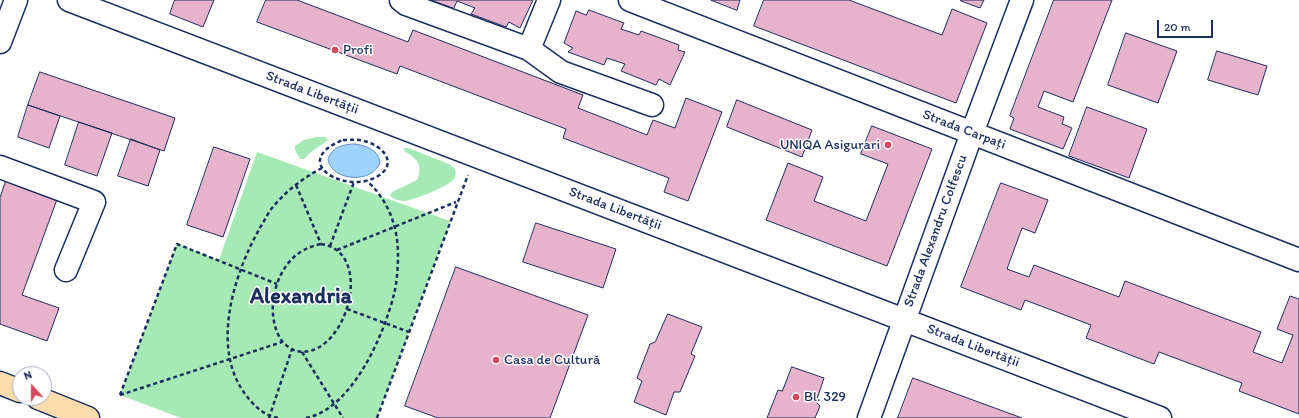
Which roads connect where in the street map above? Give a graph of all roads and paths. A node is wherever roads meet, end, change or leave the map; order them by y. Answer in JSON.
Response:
{"nodes":[{"id":1,"x":16,"y":0,"type":"edge"},
{"id":2,"x":69,"y":0,"type":"edge"},
{"id":3,"x":401,"y":0,"type":"edge"},
{"id":4,"x":549,"y":0,"type":"edge"},
{"id":5,"x":630,"y":0,"type":"edge"},
{"id":6,"x":1022,"y":0,"type":"edge"},
{"id":7,"x":0,"y":42,"type":"edge"},
{"id":8,"x":529,"y":50,"type":"junction"},
{"id":9,"x":652,"y":105,"type":"dead end"},
{"id":10,"x":972,"y":133,"type":"junction"},
{"id":11,"x":475,"y":156,"type":"junction"},
{"id":12,"x":0,"y":167,"type":"edge"},
{"id":13,"x":322,"y":168,"type":"junction"},
{"id":14,"x":367,"y":181,"type":"junction"},
{"id":15,"x":354,"y":182,"type":"junction"},
{"id":16,"x":296,"y":184,"type":"junction"},
{"id":17,"x":457,"y":202,"type":"junction"},
{"id":18,"x":395,"y":227,"type":"junction"},
{"id":19,"x":321,"y":244,"type":"junction"},
{"id":20,"x":330,"y":246,"type":"junction"},
{"id":21,"x":337,"y":250,"type":"junction"},
{"id":22,"x":1299,"y":260,"type":"edge"},
{"id":23,"x":66,"y":270,"type":"dead end"},
{"id":24,"x":241,"y":270,"type":"junction"},
{"id":25,"x":277,"y":284,"type":"junction"},
{"id":26,"x":348,"y":309,"type":"junction"},
{"id":27,"x":904,"y":320,"type":"junction"},
{"id":28,"x":384,"y":323,"type":"junction"},
{"id":29,"x":409,"y":332,"type":"junction"},
{"id":30,"x":282,"y":342,"type":"junction"},
{"id":31,"x":292,"y":350,"type":"junction"},
{"id":32,"x":302,"y":352,"type":"junction"},
{"id":33,"x":230,"y":359,"type":"junction"},
{"id":34,"x":0,"y":383,"type":"edge"},
{"id":35,"x":12,"y":388,"type":"edge"},
{"id":36,"x":52,"y":404,"type":"edge"},
{"id":37,"x":334,"y":404,"type":"junction"},
{"id":38,"x":269,"y":417,"type":"edge"},
{"id":39,"x":88,"y":418,"type":"edge"},
{"id":40,"x":278,"y":418,"type":"edge"},
{"id":41,"x":306,"y":418,"type":"edge"},
{"id":42,"x":343,"y":418,"type":"edge"},
{"id":43,"x":377,"y":418,"type":"edge"},
{"id":44,"x":869,"y":418,"type":"edge"},
{"id":45,"x":1160,"y":418,"type":"edge"}],
"edges":[{"from":1,"to":7,"type":"street"},
{"from":2,"to":11,"type":"street","name":"Strada Libertății"},
{"from":3,"to":8,"type":"street"},
{"from":4,"to":8,"type":"street"},
{"from":5,"to":10,"type":"street","name":"Strada Carpați"},
{"from":6,"to":10,"type":"street","name":"Strada Alexandru Colfescu"},
{"from":8,"to":9,"type":"street"},
{"from":10,"to":22,"type":"street","name":"Strada Carpați"},
{"from":10,"to":27,"type":"street","name":"Strada Alexandru Colfescu"},
{"from":11,"to":17,"type":"path"},
{"from":11,"to":27,"type":"street","name":"Strada Libertății"},
{"from":12,"to":23,"type":"street"},
{"from":13,"to":14,"type":"path"},
{"from":13,"to":15,"type":"path"},
{"from":13,"to":16,"type":"path"},
{"from":14,"to":15,"type":"path"},
{"from":14,"to":18,"type":"path"},
{"from":15,"to":20,"type":"path"},
{"from":16,"to":19,"type":"path"},
{"from":16,"to":24,"type":"path"},
{"from":17,"to":18,"type":"path"},
{"from":17,"to":29,"type":"path"},
{"from":18,"to":21,"type":"path"},
{"from":18,"to":28,"type":"path"},
{"from":19,"to":20,"type":"path"},
{"from":19,"to":25,"type":"path"},
{"from":20,"to":21,"type":"path"},
{"from":21,"to":26,"type":"path"},
{"from":24,"to":25,"type":"path"},
{"from":24,"to":33,"type":"path"},
{"from":24,"to":33,"type":"path"},
{"from":25,"to":30,"type":"path"},
{"from":26,"to":28,"type":"path"},
{"from":26,"to":32,"type":"path"},
{"from":27,"to":44,"type":"street","name":"Strada Alexandru Colfescu"},
{"from":27,"to":45,"type":"street","name":"Strada Libertății"},
{"from":28,"to":29,"type":"path"},
{"from":28,"to":37,"type":"path"},
{"from":29,"to":43,"type":"path"},
{"from":30,"to":31,"type":"path"},
{"from":30,"to":33,"type":"path"},
{"from":31,"to":32,"type":"path"},
{"from":31,"to":38,"type":"path"},
{"from":32,"to":37,"type":"path"},
{"from":33,"to":38,"type":"path"},
{"from":34,"to":35,"type":"main road"},
{"from":36,"to":39,"type":"main road"},
{"from":37,"to":41,"type":"path"},
{"from":37,"to":42,"type":"path"},
{"from":38,"to":40,"type":"path"}]}
